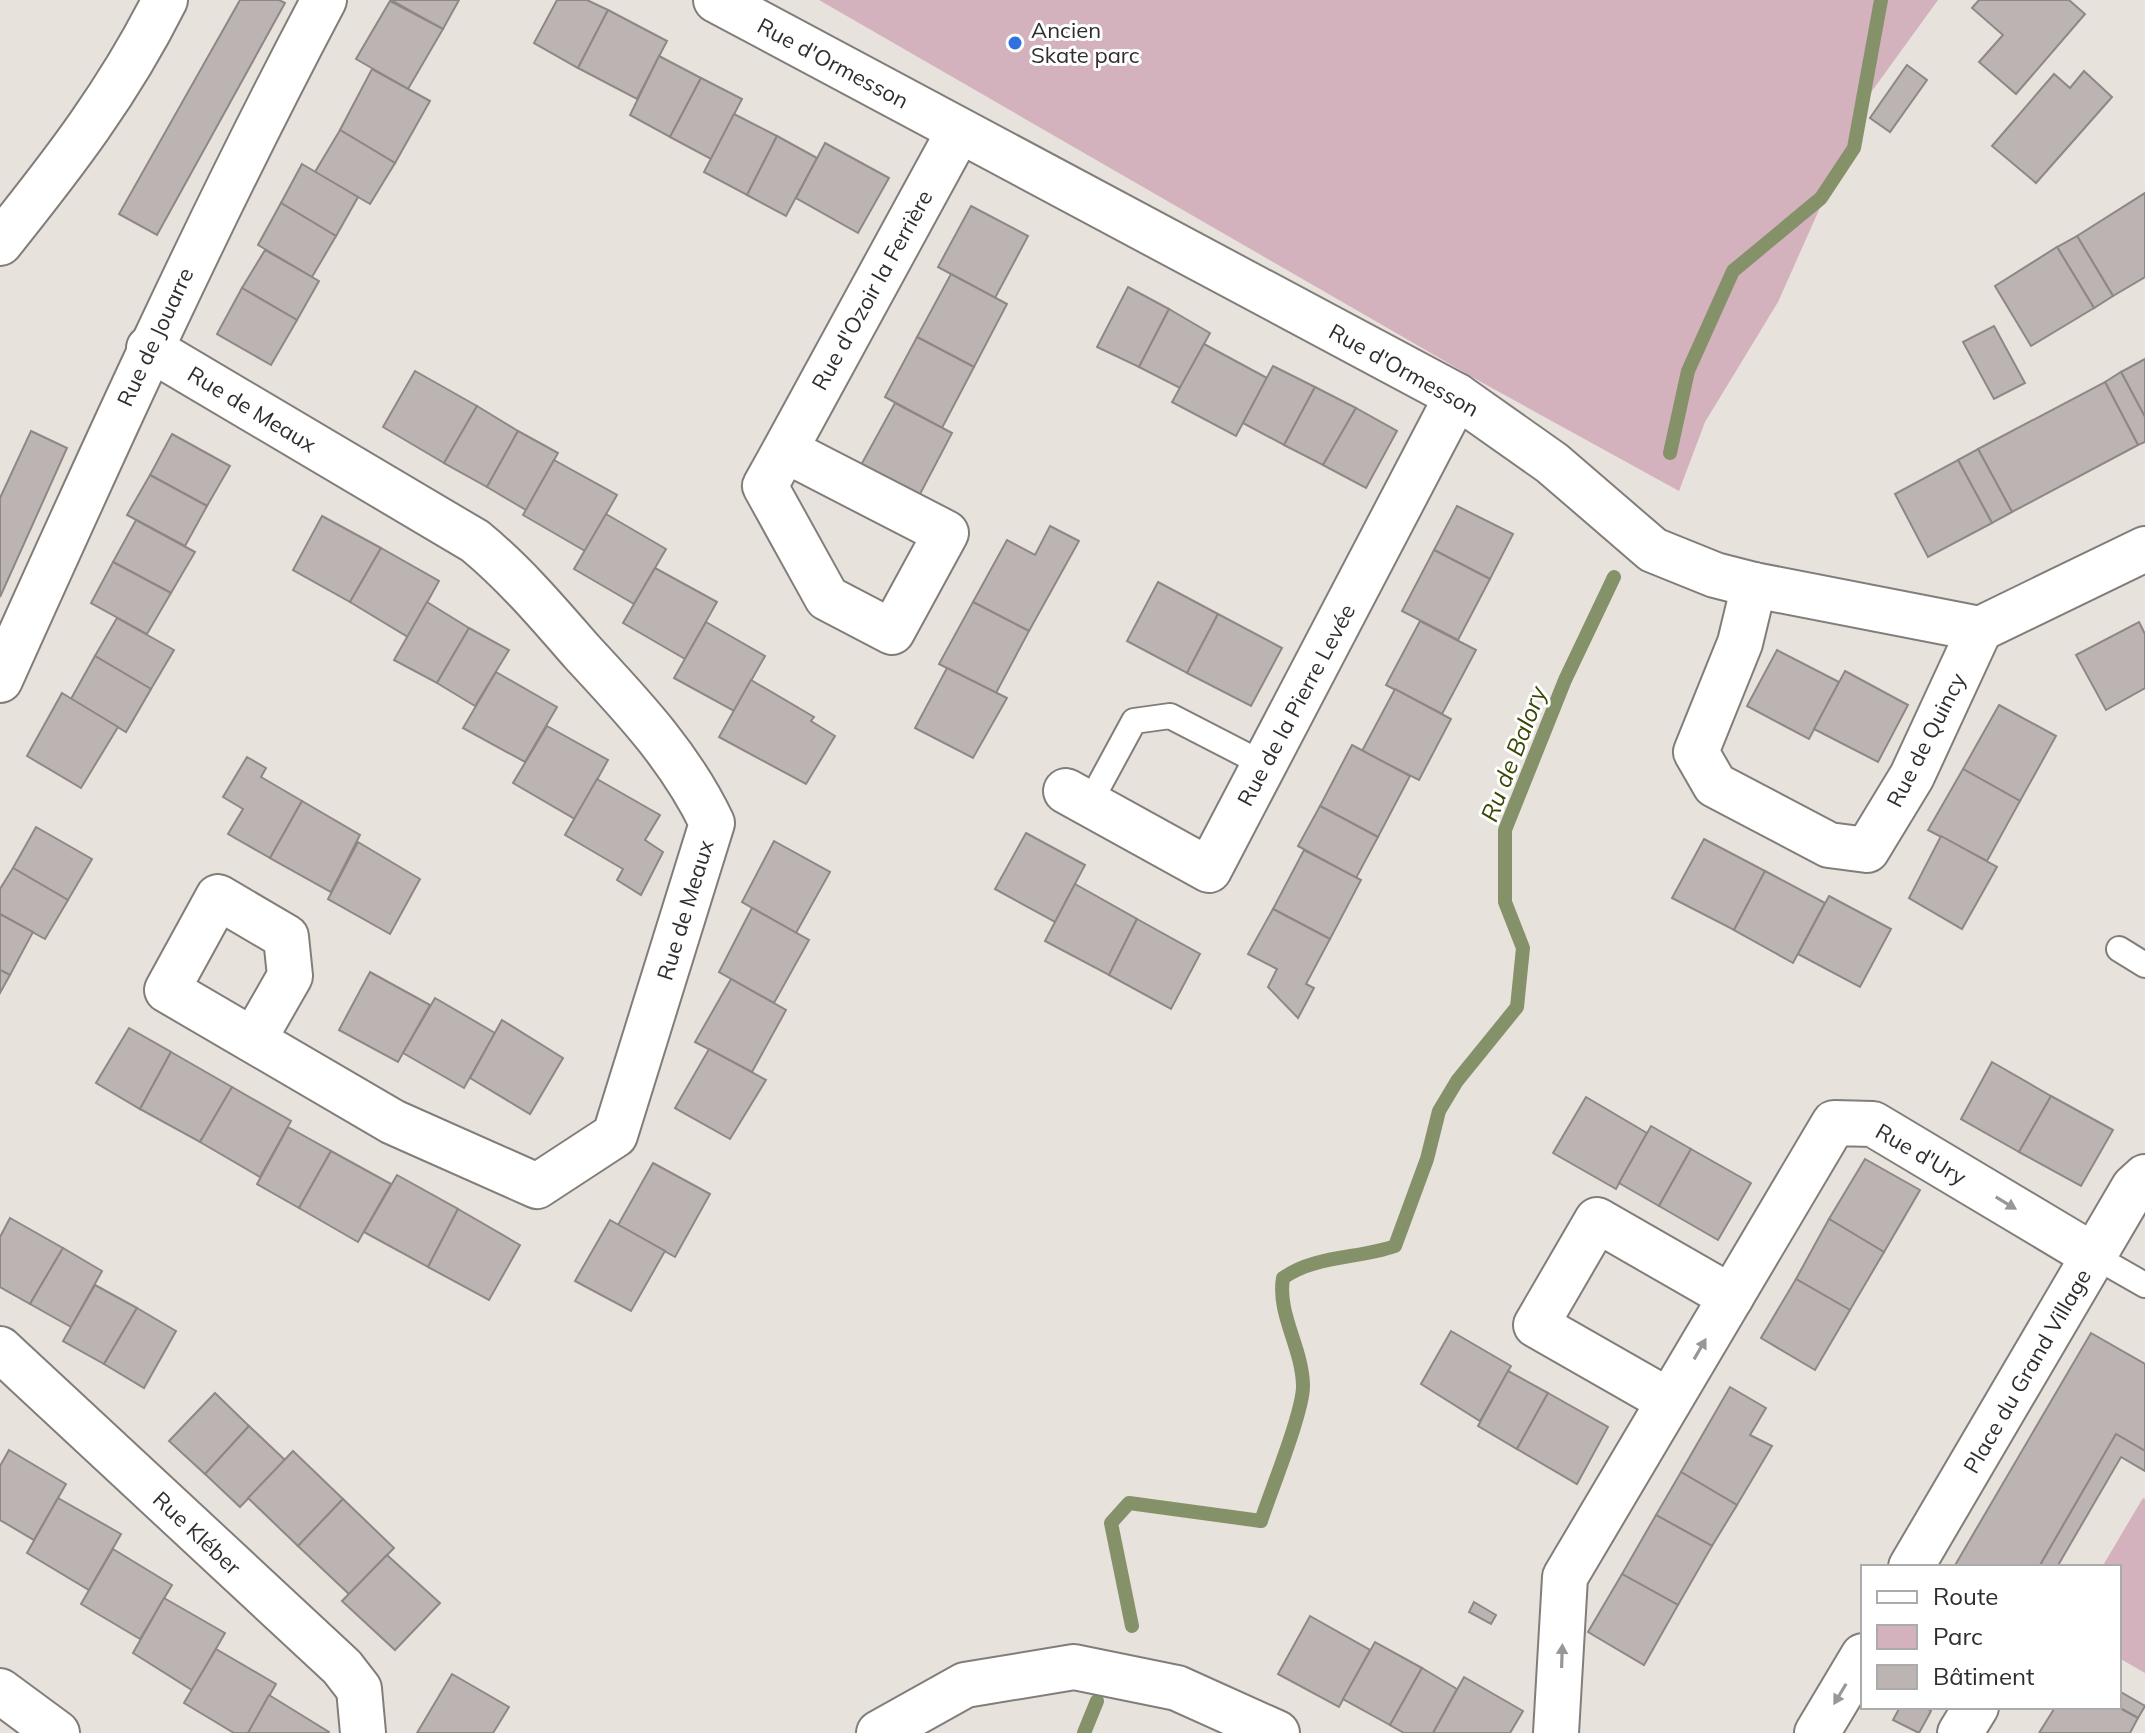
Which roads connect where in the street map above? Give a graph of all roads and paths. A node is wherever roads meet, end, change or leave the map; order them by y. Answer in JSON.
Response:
{"nodes":[{"id":1,"x":165,"y":0,"type":"edge"},
{"id":2,"x":324,"y":0,"type":"edge"},
{"id":3,"x":716,"y":0,"type":"edge"},
{"id":4,"x":959,"y":131,"type":"junction"},
{"id":5,"x":0,"y":243,"type":"edge"},
{"id":6,"x":149,"y":348,"type":"junction"},
{"id":7,"x":1457,"y":396,"type":"junction"},
{"id":8,"x":785,"y":450,"type":"dead end"},
{"id":9,"x":2145,"y":549,"type":"edge"},
{"id":10,"x":1754,"y":585,"type":"junction"},
{"id":11,"x":1980,"y":629,"type":"junction"},
{"id":12,"x":0,"y":680,"type":"edge"},
{"id":13,"x":1265,"y":765,"type":"junction"},
{"id":14,"x":1078,"y":797,"type":"joint"},
{"id":15,"x":2119,"y":949,"type":"dead end"},
{"id":16,"x":2145,"y":965,"type":"edge"},
{"id":17,"x":254,"y":1039,"type":"dead end"},
{"id":18,"x":2145,"y":1177,"type":"edge"},
{"id":19,"x":2094,"y":1256,"type":"junction"},
{"id":20,"x":2145,"y":1285,"type":"edge"},
{"id":21,"x":1731,"y":1297,"type":"junction"},
{"id":22,"x":0,"y":1349,"type":"edge"},
{"id":23,"x":1669,"y":1401,"type":"junction"},
{"id":24,"x":1912,"y":1565,"type":"edge"},
{"id":25,"x":1861,"y":1659,"type":"edge"},
{"id":26,"x":0,"y":1691,"type":"edge"},
{"id":27,"x":1975,"y":1709,"type":"edge"},
{"id":28,"x":57,"y":1733,"type":"edge"},
{"id":29,"x":363,"y":1733,"type":"edge"},
{"id":30,"x":879,"y":1733,"type":"edge"},
{"id":31,"x":1277,"y":1733,"type":"edge"},
{"id":32,"x":1556,"y":1733,"type":"edge"},
{"id":33,"x":1817,"y":1733,"type":"edge"},
{"id":34,"x":1960,"y":1733,"type":"edge"}],
"edges":[{"from":1,"to":5,"type":"street"},
{"from":2,"to":6,"type":"street","name":"Rue de Jouarre"},
{"from":3,"to":4,"type":"street","name":"Rue d'Ormesson"},
{"from":4,"to":7,"type":"street","name":"Rue d'Ormesson"},
{"from":4,"to":8,"type":"street","name":"Rue d'Ozoir la Ferrière"},
{"from":6,"to":12,"type":"street","name":"Rue de Jouarre"},
{"from":6,"to":17,"type":"street","name":"Rue de Meaux"},
{"from":7,"to":10,"type":"street","name":"Rue d'Ormesson"},
{"from":7,"to":13,"type":"street","name":"Rue de la Pierre Levée"},
{"from":9,"to":11,"type":"street"},
{"from":10,"to":11,"type":"street","name":"Rue d'Ormesson"},
{"from":10,"to":11,"type":"street","name":"Rue de Quincy"},
{"from":13,"to":14,"type":"lane"},
{"from":13,"to":14,"type":"street","name":"Rue de la Pierre Levée"},
{"from":15,"to":16,"type":"lane"},
{"from":18,"to":19,"type":"street","name":"Place du Grand Village"},
{"from":19,"to":20,"type":"lane"},
{"from":21,"to":19,"type":"street","name":"Rue d'Ury","one_way":true},
{"from":19,"to":24,"type":"street","name":"Place du Grand Village"},
{"from":23,"to":21,"type":"street","name":"Rue d'Ury","one_way":true},
{"from":21,"to":23,"type":"street"},
{"from":22,"to":29,"type":"street","name":"Rue Kléber"},
{"from":32,"to":23,"type":"street","name":"Rue d'Ury","one_way":true},
{"from":25,"to":33,"type":"street","one_way":true},
{"from":26,"to":28,"type":"street"},
{"from":27,"to":34,"type":"street"},
{"from":30,"to":31,"type":"street"}]}
